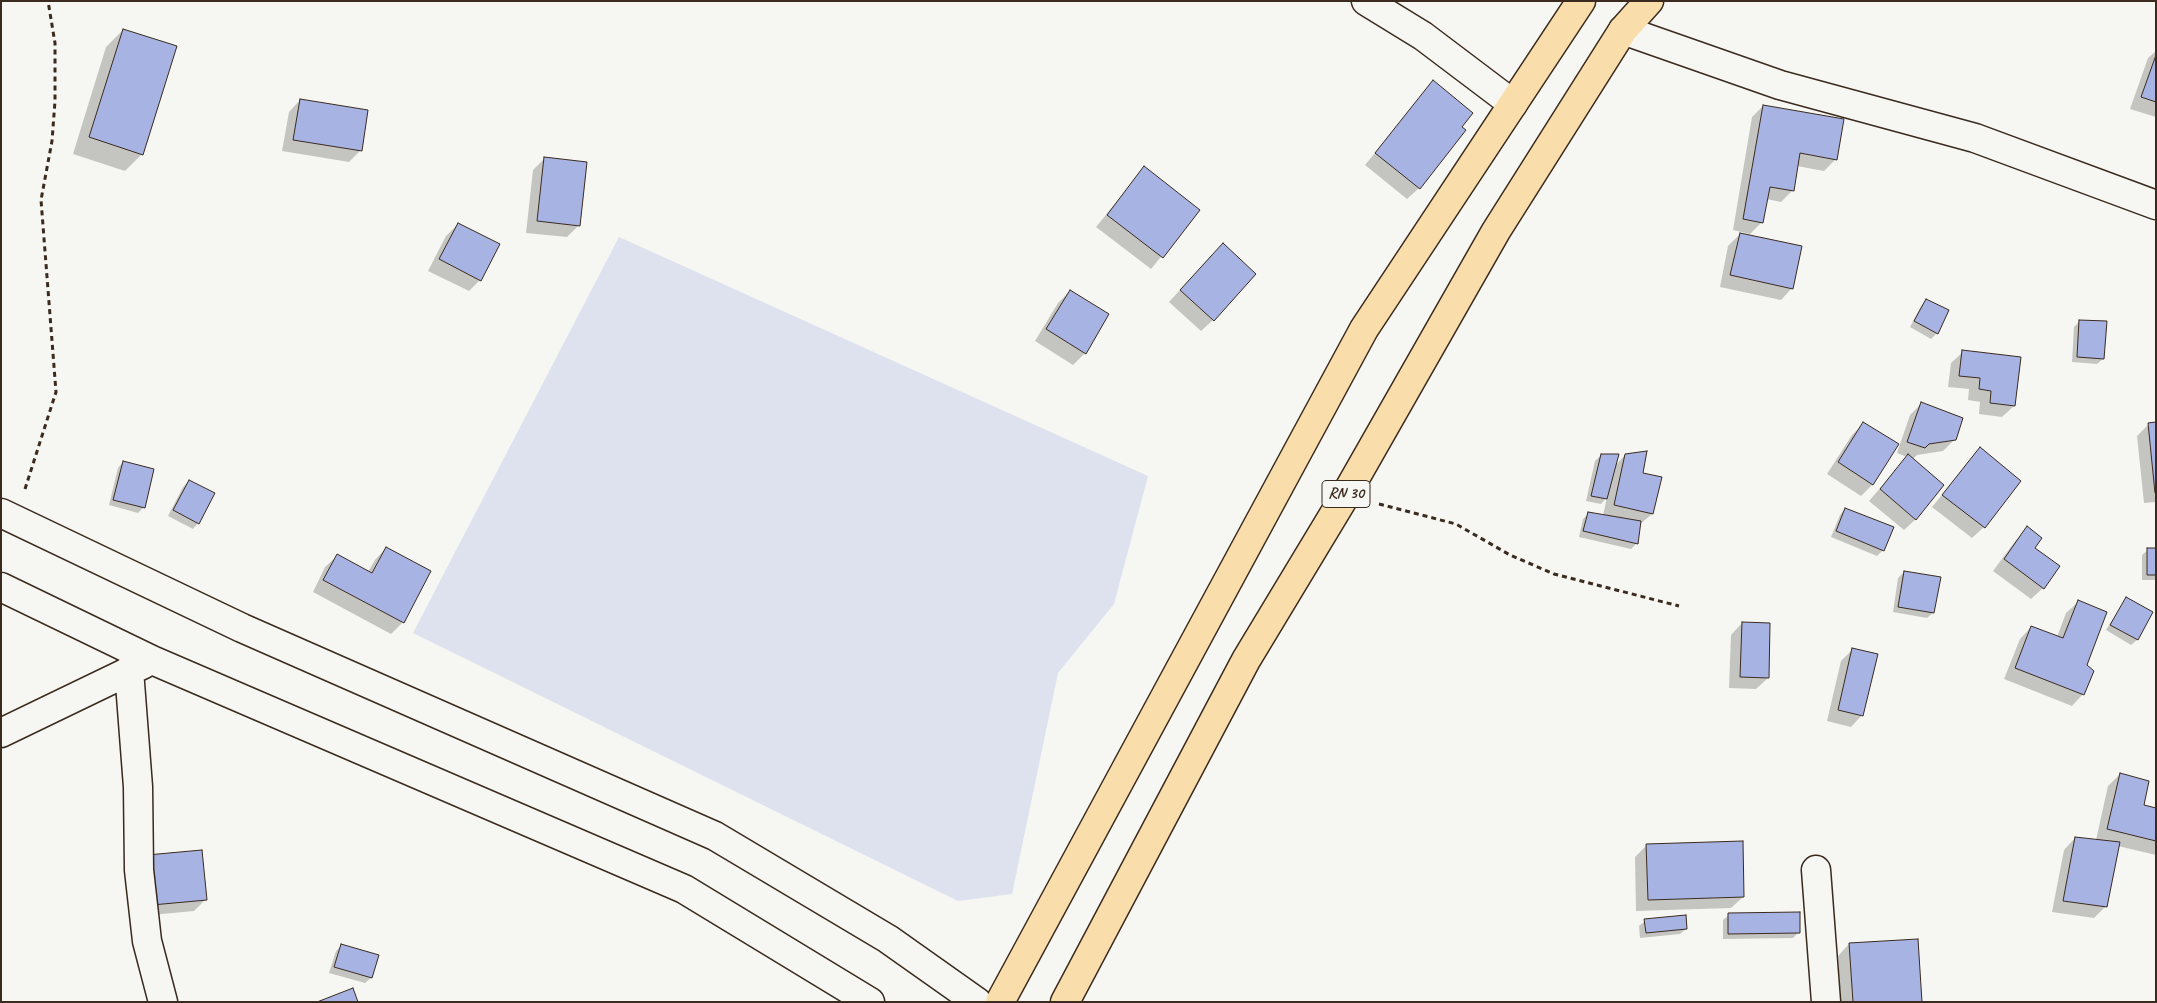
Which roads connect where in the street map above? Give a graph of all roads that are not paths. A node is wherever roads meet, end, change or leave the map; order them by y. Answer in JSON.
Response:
{"nodes":[{"id":1,"x":1366,"y":1,"type":"edge"},
{"id":2,"x":1580,"y":1,"type":"edge"},
{"id":3,"x":1649,"y":1,"type":"edge"},
{"id":4,"x":1623,"y":30,"type":"junction"},
{"id":5,"x":1513,"y":104,"type":"junction"},
{"id":6,"x":2156,"y":205,"type":"edge"},
{"id":7,"x":8,"y":516,"type":"edge"},
{"id":8,"x":1,"y":587,"type":"edge"},
{"id":9,"x":140,"y":665,"type":"junction"},
{"id":10,"x":1,"y":733,"type":"edge"},
{"id":11,"x":1816,"y":870,"type":"dead end"},
{"id":12,"x":162,"y":1002,"type":"edge"},
{"id":13,"x":870,"y":1002,"type":"edge"},
{"id":14,"x":977,"y":1002,"type":"edge"},
{"id":15,"x":1000,"y":1002,"type":"edge"},
{"id":16,"x":1065,"y":1002,"type":"edge"},
{"id":17,"x":1826,"y":1002,"type":"edge"}],
"edges":[{"from":1,"to":5,"type":"street"},
{"from":2,"to":5,"type":"main road"},
{"from":3,"to":4,"type":"main road","number":"RN 30"},
{"from":4,"to":6,"type":"street"},
{"from":4,"to":16,"type":"main road","number":"RN 30"},
{"from":5,"to":15,"type":"main road"},
{"from":7,"to":14,"type":"street"},
{"from":8,"to":9,"type":"street"},
{"from":9,"to":10,"type":"street"},
{"from":9,"to":12,"type":"street"},
{"from":9,"to":13,"type":"street"},
{"from":11,"to":17,"type":"street"}]}
